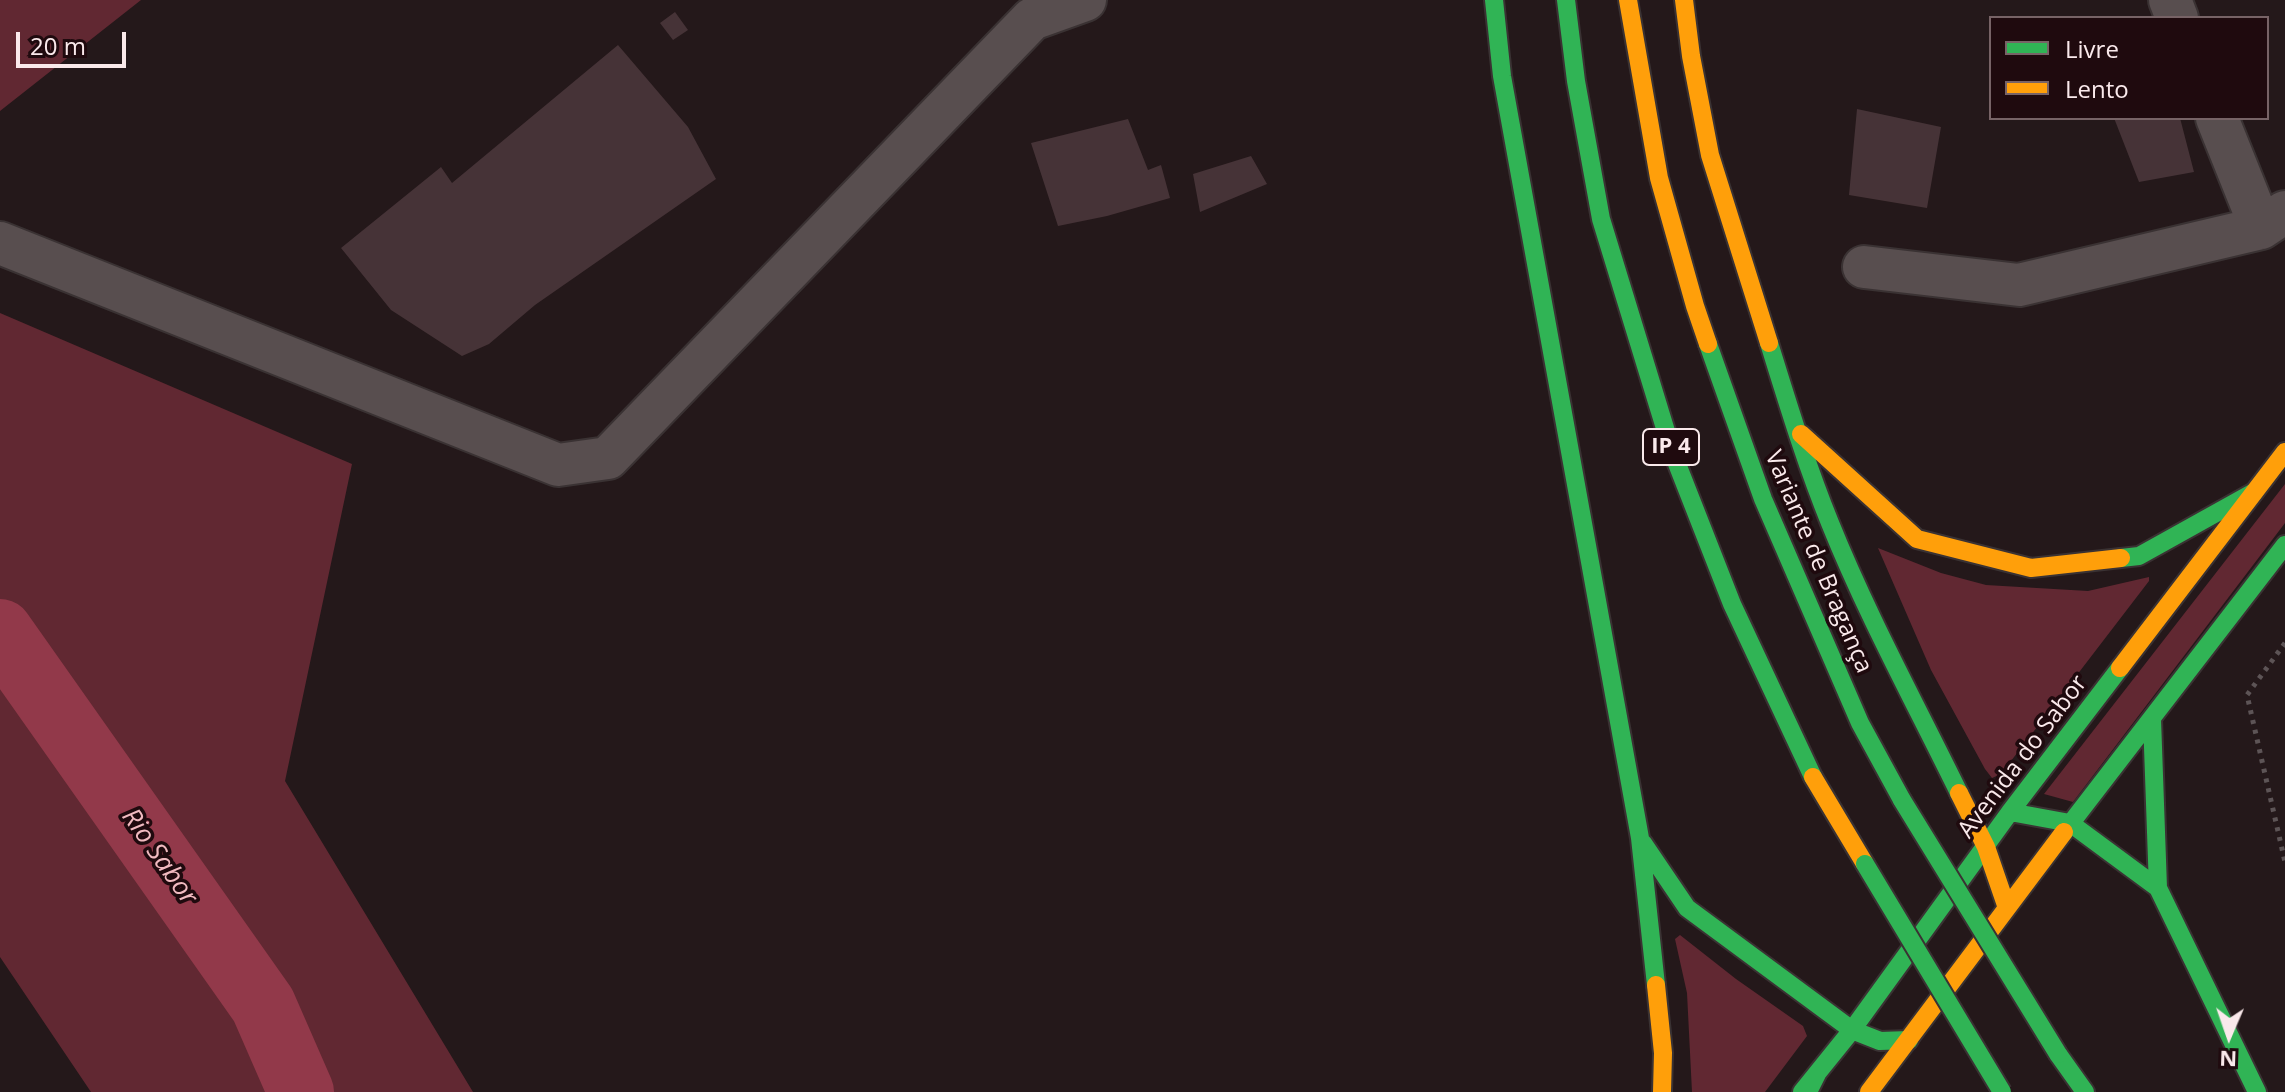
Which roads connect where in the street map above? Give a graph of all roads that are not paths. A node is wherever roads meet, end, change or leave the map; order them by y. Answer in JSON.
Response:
{"nodes":[{"id":1,"x":1085,"y":0,"type":"edge"},
{"id":2,"x":1494,"y":0,"type":"edge"},
{"id":3,"x":1566,"y":0,"type":"edge"},
{"id":4,"x":1628,"y":0,"type":"edge"},
{"id":5,"x":1684,"y":0,"type":"edge"},
{"id":6,"x":2218,"y":120,"type":"edge"},
{"id":7,"x":2273,"y":220,"type":"edge"},
{"id":8,"x":0,"y":243,"type":"edge"},
{"id":9,"x":1864,"y":267,"type":"dead end"},
{"id":10,"x":1796,"y":430,"type":"junction"},
{"id":11,"x":2285,"y":452,"type":"edge"},
{"id":12,"x":2254,"y":492,"type":"junction"},
{"id":13,"x":2285,"y":545,"type":"edge"},
{"id":14,"x":2152,"y":719,"type":"junction"},
{"id":15,"x":2010,"y":812,"type":"junction"},
{"id":16,"x":2070,"y":823,"type":"junction"},
{"id":17,"x":1640,"y":838,"type":"junction"},
{"id":18,"x":1986,"y":847,"type":"junction"},
{"id":19,"x":2158,"y":888,"type":"junction"},
{"id":20,"x":2007,"y":908,"type":"junction"},
{"id":21,"x":1852,"y":1030,"type":"junction"},
{"id":22,"x":1909,"y":1040,"type":"junction"},
{"id":23,"x":1817,"y":1074,"type":"junction"},
{"id":24,"x":1662,"y":1092,"type":"edge"},
{"id":25,"x":1802,"y":1092,"type":"edge"},
{"id":26,"x":1808,"y":1092,"type":"edge"},
{"id":27,"x":1869,"y":1092,"type":"edge"},
{"id":28,"x":2002,"y":1092,"type":"edge"},
{"id":29,"x":2085,"y":1092,"type":"edge"},
{"id":30,"x":2257,"y":1092,"type":"edge"}],
"edges":[{"from":1,"to":8,"type":"street"},
{"from":2,"to":17,"type":"main road"},
{"from":3,"to":28,"type":"main road","number":"IP 4","bridge":true},
{"from":4,"to":29,"type":"main road","name":"Variante de Bragança","bridge":true},
{"from":5,"to":10,"type":"main road"},
{"from":6,"to":7,"type":"street"},
{"from":7,"to":9,"type":"street"},
{"from":10,"to":12,"type":"main road"},
{"from":10,"to":18,"type":"main road"},
{"from":11,"to":12,"type":"main road","name":"Avenida do Sabor"},
{"from":12,"to":15,"type":"main road","name":"Avenida do Sabor"},
{"from":13,"to":14,"type":"main road"},
{"from":14,"to":16,"type":"main road"},
{"from":14,"to":19,"type":"main road"},
{"from":15,"to":16,"type":"main road"},
{"from":15,"to":18,"type":"main road","name":"Avenida do Sabor"},
{"from":16,"to":19,"type":"main road"},
{"from":16,"to":20,"type":"main road"},
{"from":17,"to":21,"type":"main road"},
{"from":17,"to":24,"type":"main road"},
{"from":18,"to":20,"type":"main road"},
{"from":18,"to":21,"type":"main road","name":"Avenida do Sabor"},
{"from":19,"to":30,"type":"main road"},
{"from":20,"to":22,"type":"main road"},
{"from":21,"to":22,"type":"main road"},
{"from":21,"to":23,"type":"main road","name":"Avenida do Sabor"},
{"from":22,"to":27,"type":"main road"},
{"from":23,"to":25,"type":"main road","name":"Avenida do Sabor"},
{"from":23,"to":26,"type":"main road"}]}
